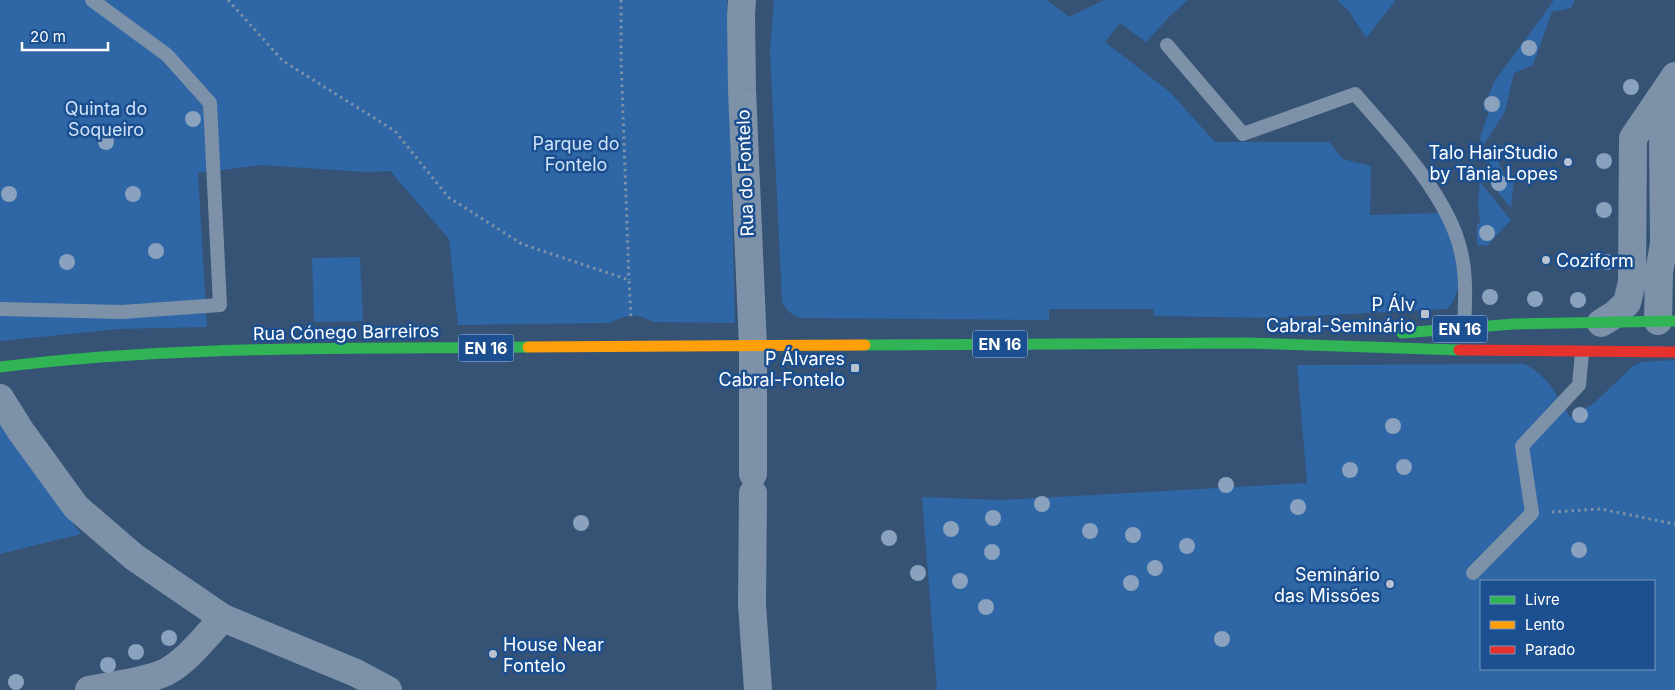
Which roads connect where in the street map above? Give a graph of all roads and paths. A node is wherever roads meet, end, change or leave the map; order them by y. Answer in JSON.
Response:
{"nodes":[{"id":1,"x":92,"y":0,"type":"edge"},
{"id":2,"x":228,"y":0,"type":"edge"},
{"id":3,"x":621,"y":0,"type":"edge"},
{"id":4,"x":742,"y":0,"type":"edge"},
{"id":5,"x":1167,"y":45,"type":"dead end"},
{"id":6,"x":1675,"y":76,"type":"edge"},
{"id":7,"x":1675,"y":80,"type":"edge"},
{"id":8,"x":1669,"y":255,"type":"edge"},
{"id":9,"x":629,"y":280,"type":"junction"},
{"id":10,"x":1632,"y":282,"type":"junction"},
{"id":11,"x":0,"y":309,"type":"edge"},
{"id":12,"x":1601,"y":323,"type":"junction"},
{"id":13,"x":1661,"y":326,"type":"edge"},
{"id":14,"x":1464,"y":329,"type":"junction"},
{"id":15,"x":1389,"y":334,"type":"dead end"},
{"id":16,"x":1360,"y":336,"type":"dead end"},
{"id":17,"x":1561,"y":339,"type":"dead end"},
{"id":18,"x":1246,"y":343,"type":"junction"},
{"id":19,"x":753,"y":346,"type":"junction"},
{"id":20,"x":632,"y":347,"type":"junction"},
{"id":21,"x":1513,"y":350,"type":"junction"},
{"id":22,"x":1675,"y":352,"type":"edge"},
{"id":23,"x":1582,"y":353,"type":"junction"},
{"id":24,"x":0,"y":367,"type":"edge"},
{"id":25,"x":0,"y":398,"type":"edge"},
{"id":26,"x":1532,"y":513,"type":"junction"},
{"id":27,"x":1675,"y":524,"type":"edge"},
{"id":28,"x":1474,"y":573,"type":"dead end"},
{"id":29,"x":223,"y":618,"type":"junction"},
{"id":30,"x":90,"y":690,"type":"edge"},
{"id":31,"x":388,"y":690,"type":"edge"},
{"id":32,"x":758,"y":690,"type":"edge"}],
"edges":[{"from":1,"to":11,"type":"lane"},
{"from":2,"to":9,"type":"path"},
{"from":3,"to":9,"type":"path"},
{"from":4,"to":19,"type":"street","name":"Rua do Fontelo"},
{"from":5,"to":14,"type":"lane"},
{"from":6,"to":10,"type":"street"},
{"from":7,"to":8,"type":"street"},
{"from":8,"to":13,"type":"street"},
{"from":9,"to":20,"type":"path"},
{"from":10,"to":12,"type":"street"},
{"from":10,"to":13,"type":"street"},
{"from":12,"to":13,"type":"main road","number":"EN 16"},
{"from":12,"to":14,"type":"main road","number":"EN 16"},
{"from":14,"to":15,"type":"main road","number":"EN 16"},
{"from":16,"to":18,"type":"main road","number":"EN 16"},
{"from":17,"to":21,"type":"main road"},
{"from":18,"to":19,"type":"main road","number":"EN 16"},
{"from":18,"to":21,"type":"main road","number":"EN 16"},
{"from":19,"to":20,"type":"main road","name":"Rua Cónego Barreiros","number":"EN 16"},
{"from":19,"to":32,"type":"street","name":"Rua do Fontelo"},
{"from":20,"to":24,"type":"main road","name":"Rua Cónego Barreiros","number":"EN 16"},
{"from":21,"to":23,"type":"main road","number":"EN 16"},
{"from":22,"to":23,"type":"main road","number":"EN 16"},
{"from":23,"to":26,"type":"lane"},
{"from":25,"to":29,"type":"street"},
{"from":26,"to":27,"type":"path"},
{"from":26,"to":28,"type":"lane"},
{"from":29,"to":30,"type":"street"},
{"from":29,"to":31,"type":"street"}]}
